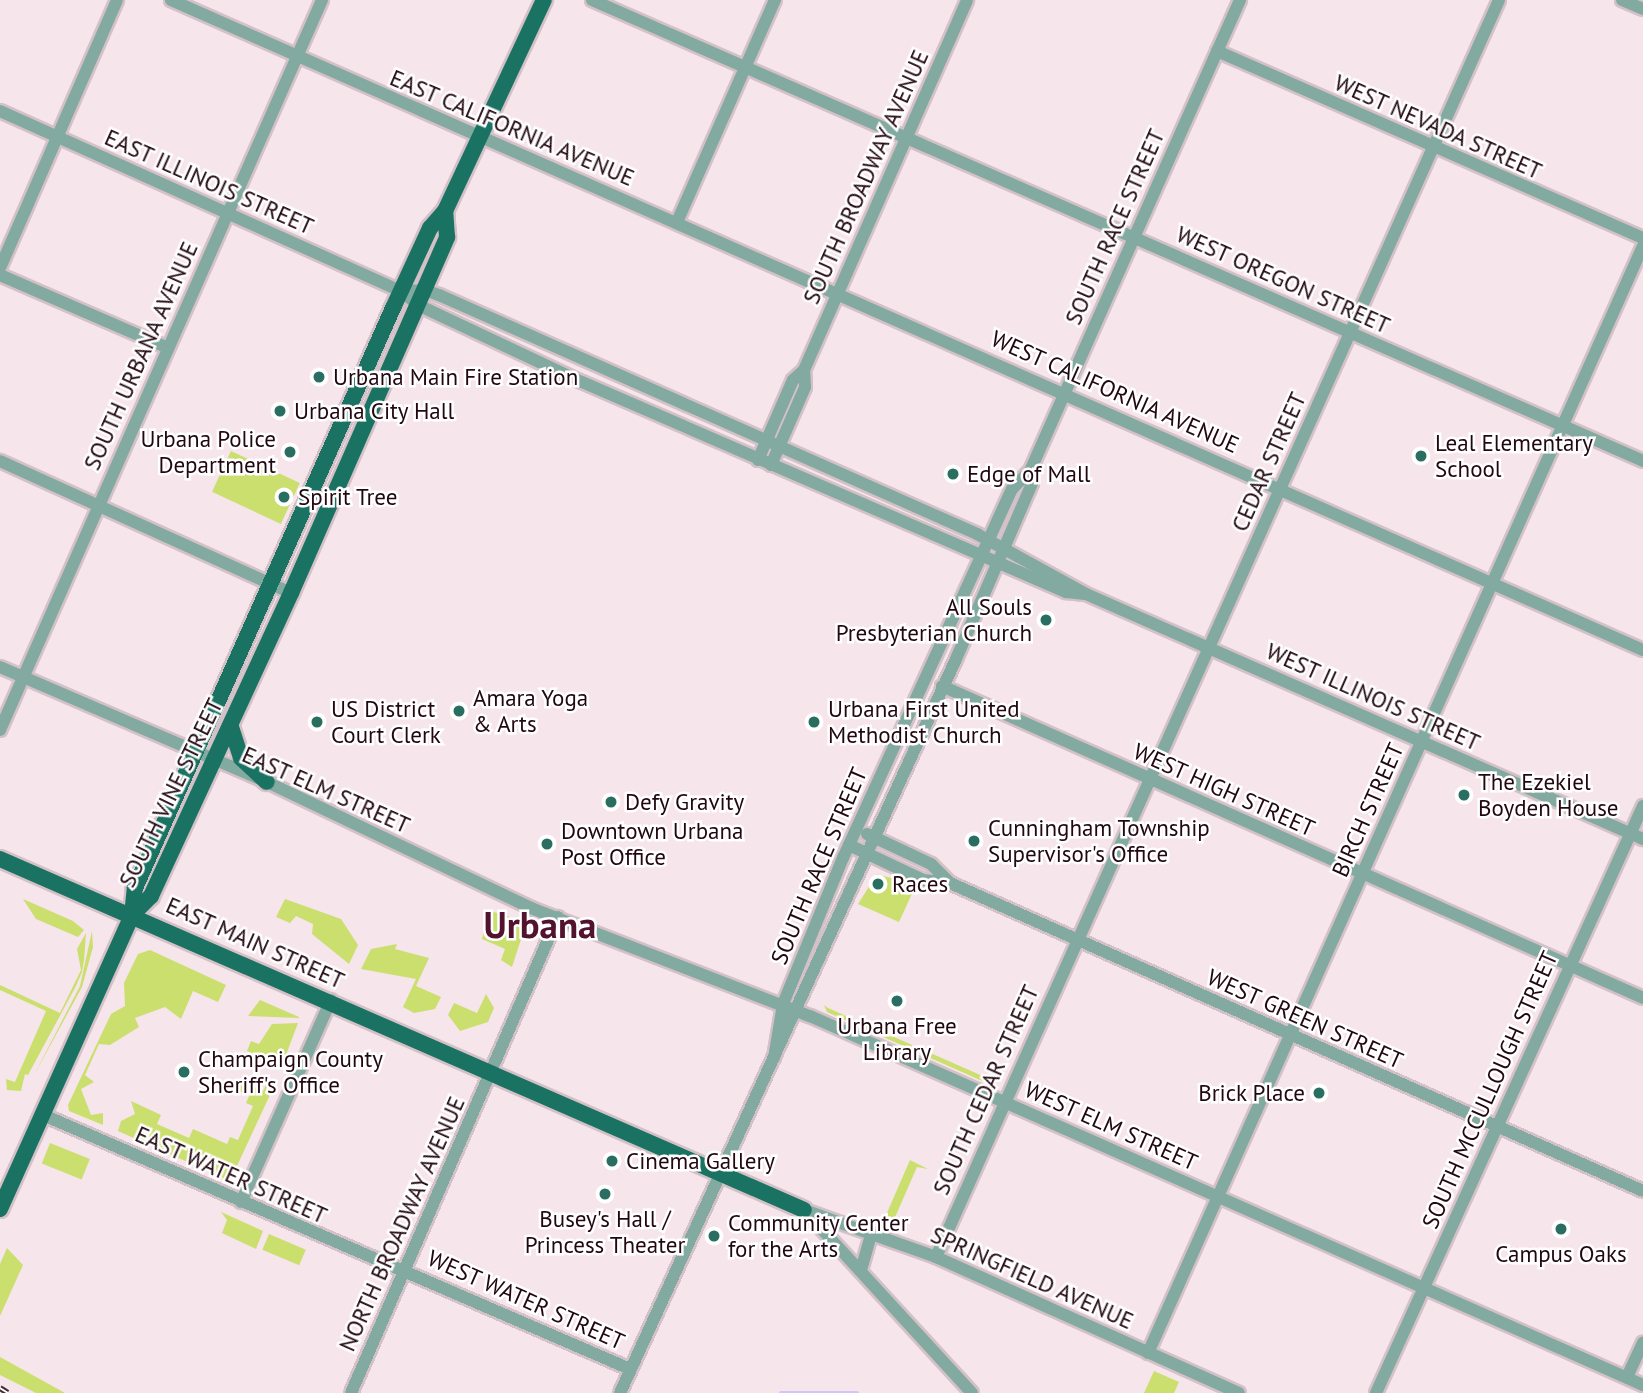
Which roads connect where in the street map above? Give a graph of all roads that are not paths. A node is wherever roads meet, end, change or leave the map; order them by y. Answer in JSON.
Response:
{"nodes":[{"id":1,"x":117,"y":0,"type":"edge"},
{"id":2,"x":171,"y":0,"type":"edge"},
{"id":3,"x":322,"y":0,"type":"edge"},
{"id":4,"x":544,"y":0,"type":"edge"},
{"id":5,"x":592,"y":0,"type":"edge"},
{"id":6,"x":775,"y":0,"type":"edge"},
{"id":7,"x":967,"y":0,"type":"edge"},
{"id":8,"x":1240,"y":0,"type":"edge"},
{"id":9,"x":1499,"y":0,"type":"edge"},
{"id":10,"x":1622,"y":0,"type":"edge"},
{"id":11,"x":1643,"y":9,"type":"edge"},
{"id":12,"x":1217,"y":51,"type":"junction"},
{"id":13,"x":298,"y":57,"type":"junction"},
{"id":14,"x":747,"y":67,"type":"junction"},
{"id":15,"x":0,"y":111,"type":"edge"},
{"id":16,"x":57,"y":136,"type":"junction"},
{"id":17,"x":907,"y":136,"type":"junction"},
{"id":18,"x":478,"y":138,"type":"junction"},
{"id":19,"x":1433,"y":148,"type":"junction"},
{"id":20,"x":446,"y":211,"type":"junction"},
{"id":21,"x":226,"y":213,"type":"junction"},
{"id":22,"x":677,"y":222,"type":"junction"},
{"id":23,"x":1133,"y":237,"type":"junction"},
{"id":24,"x":1643,"y":238,"type":"edge"},
{"id":25,"x":1643,"y":246,"type":"edge"},
{"id":26,"x":0,"y":268,"type":"edge"},
{"id":27,"x":0,"y":275,"type":"edge"},
{"id":28,"x":401,"y":291,"type":"junction"},
{"id":29,"x":838,"y":292,"type":"junction"},
{"id":30,"x":422,"y":297,"type":"junction"},
{"id":31,"x":491,"y":319,"type":"junction"},
{"id":32,"x":1350,"y":333,"type":"junction"},
{"id":33,"x":483,"y":334,"type":"junction"},
{"id":34,"x":169,"y":348,"type":"junction"},
{"id":35,"x":804,"y":370,"type":"junction"},
{"id":36,"x":361,"y":380,"type":"junction"},
{"id":37,"x":381,"y":388,"type":"junction"},
{"id":38,"x":1064,"y":393,"type":"junction"},
{"id":39,"x":1563,"y":425,"type":"junction"},
{"id":40,"x":765,"y":441,"type":"junction"},
{"id":41,"x":779,"y":446,"type":"junction"},
{"id":42,"x":758,"y":460,"type":"junction"},
{"id":43,"x":0,"y":461,"type":"edge"},
{"id":44,"x":1643,"y":461,"type":"edge"},
{"id":45,"x":771,"y":465,"type":"junction"},
{"id":46,"x":1030,"y":471,"type":"junction"},
{"id":47,"x":1280,"y":489,"type":"junction"},
{"id":48,"x":308,"y":501,"type":"junction"},
{"id":49,"x":98,"y":505,"type":"junction"},
{"id":50,"x":327,"y":509,"type":"junction"},
{"id":51,"x":989,"y":540,"type":"junction"},
{"id":52,"x":1003,"y":548,"type":"junction"},
{"id":53,"x":982,"y":555,"type":"junction"},
{"id":54,"x":998,"y":561,"type":"junction"},
{"id":55,"x":1492,"y":583,"type":"junction"},
{"id":56,"x":271,"y":584,"type":"junction"},
{"id":57,"x":291,"y":593,"type":"junction"},
{"id":58,"x":1086,"y":594,"type":"junction"},
{"id":59,"x":1209,"y":647,"type":"junction"},
{"id":60,"x":1643,"y":650,"type":"edge"},
{"id":61,"x":0,"y":667,"type":"edge"},
{"id":62,"x":23,"y":677,"type":"junction"},
{"id":63,"x":942,"y":686,"type":"junction"},
{"id":64,"x":230,"y":727,"type":"junction"},
{"id":65,"x":0,"y":730,"type":"edge"},
{"id":66,"x":1421,"y":742,"type":"junction"},
{"id":67,"x":195,"y":755,"type":"junction"},
{"id":68,"x":215,"y":763,"type":"junction"},
{"id":69,"x":1149,"y":780,"type":"junction"},
{"id":70,"x":267,"y":782,"type":"junction"},
{"id":71,"x":1643,"y":806,"type":"edge"},
{"id":72,"x":857,"y":829,"type":"junction"},
{"id":73,"x":1630,"y":834,"type":"junction"},
{"id":74,"x":875,"y":837,"type":"junction"},
{"id":75,"x":1643,"y":839,"type":"edge"},
{"id":76,"x":849,"y":845,"type":"junction"},
{"id":77,"x":867,"y":853,"type":"junction"},
{"id":78,"x":0,"y":859,"type":"edge"},
{"id":79,"x":1362,"y":874,"type":"junction"},
{"id":80,"x":950,"y":883,"type":"junction"},
{"id":81,"x":132,"y":915,"type":"junction"},
{"id":82,"x":558,"y":917,"type":"junction"},
{"id":83,"x":1077,"y":941,"type":"junction"},
{"id":84,"x":1569,"y":965,"type":"junction"},
{"id":85,"x":1643,"y":998,"type":"edge"},
{"id":86,"x":331,"y":1000,"type":"junction"},
{"id":87,"x":783,"y":1004,"type":"junction"},
{"id":88,"x":798,"y":1011,"type":"junction"},
{"id":89,"x":1290,"y":1035,"type":"junction"},
{"id":90,"x":774,"y":1058,"type":"junction"},
{"id":91,"x":490,"y":1070,"type":"junction"},
{"id":92,"x":1003,"y":1101,"type":"junction"},
{"id":93,"x":41,"y":1114,"type":"junction"},
{"id":94,"x":1497,"y":1127,"type":"junction"},
{"id":95,"x":721,"y":1174,"type":"junction"},
{"id":96,"x":1643,"y":1191,"type":"edge"},
{"id":97,"x":1219,"y":1196,"type":"junction"},
{"id":98,"x":241,"y":1202,"type":"junction"},
{"id":99,"x":0,"y":1209,"type":"edge"},
{"id":100,"x":804,"y":1210,"type":"junction"},
{"id":101,"x":871,"y":1234,"type":"junction"},
{"id":102,"x":936,"y":1257,"type":"junction"},
{"id":103,"x":861,"y":1270,"type":"junction"},
{"id":104,"x":404,"y":1271,"type":"junction"},
{"id":105,"x":1424,"y":1287,"type":"junction"},
{"id":106,"x":1643,"y":1342,"type":"edge"},
{"id":107,"x":1148,"y":1353,"type":"junction"},
{"id":108,"x":630,"y":1369,"type":"junction"},
{"id":109,"x":1627,"y":1377,"type":"junction"},
{"id":110,"x":1643,"y":1385,"type":"edge"},
{"id":111,"x":351,"y":1393,"type":"edge"},
{"id":112,"x":620,"y":1393,"type":"edge"},
{"id":113,"x":972,"y":1393,"type":"edge"},
{"id":114,"x":1239,"y":1393,"type":"edge"},
{"id":115,"x":1376,"y":1393,"type":"edge"}],
"edges":[{"from":1,"to":16,"type":"street"},
{"from":2,"to":13,"type":"street","name":"EAST CALIFORNIA AVENUE"},
{"from":3,"to":13,"type":"street","name":"SOUTH URBANA AVENUE"},
{"from":4,"to":18,"type":"main road","name":"SOUTH VINE STREET"},
{"from":5,"to":14,"type":"street","name":"WEST OREGON STREET"},
{"from":6,"to":14,"type":"street"},
{"from":7,"to":17,"type":"street","name":"SOUTH BROADWAY AVENUE"},
{"from":8,"to":12,"type":"street","name":"SOUTH RACE STREET"},
{"from":9,"to":19,"type":"street","name":"CEDAR STREET"},
{"from":10,"to":11,"type":"street"},
{"from":12,"to":19,"type":"street","name":"WEST NEVADA STREET"},
{"from":12,"to":23,"type":"street","name":"SOUTH RACE STREET"},
{"from":13,"to":18,"type":"street","name":"EAST CALIFORNIA AVENUE"},
{"from":13,"to":21,"type":"street","name":"SOUTH URBANA AVENUE"},
{"from":14,"to":17,"type":"street","name":"WEST OREGON STREET"},
{"from":14,"to":22,"type":"street"},
{"from":15,"to":16,"type":"street","name":"EAST ILLINOIS STREET"},
{"from":16,"to":21,"type":"street","name":"EAST ILLINOIS STREET"},
{"from":16,"to":26,"type":"street"},
{"from":17,"to":23,"type":"street","name":"WEST OREGON STREET"},
{"from":17,"to":29,"type":"street","name":"SOUTH BROADWAY AVENUE"},
{"from":18,"to":20,"type":"main road","name":"SOUTH VINE STREET"},
{"from":18,"to":22,"type":"street","name":"EAST CALIFORNIA AVENUE"},
{"from":19,"to":24,"type":"street","name":"WEST NEVADA STREET"},
{"from":19,"to":32,"type":"street","name":"CEDAR STREET"},
{"from":20,"to":28,"type":"main road","name":"SOUTH VINE STREET"},
{"from":20,"to":30,"type":"main road","name":"SOUTH VINE STREET"},
{"from":21,"to":28,"type":"street","name":"EAST ILLINOIS STREET"},
{"from":21,"to":34,"type":"street","name":"SOUTH URBANA AVENUE"},
{"from":22,"to":29,"type":"street","name":"EAST CALIFORNIA AVENUE"},
{"from":23,"to":32,"type":"street","name":"WEST OREGON STREET"},
{"from":23,"to":38,"type":"street","name":"SOUTH RACE STREET"},
{"from":25,"to":39,"type":"street","name":"BIRCH STREET"},
{"from":27,"to":34,"type":"street"},
{"from":28,"to":30,"type":"street","name":"EAST ILLINOIS STREET"},
{"from":28,"to":36,"type":"main road","name":"SOUTH VINE STREET"},
{"from":29,"to":35,"type":"street","name":"SOUTH BROADWAY AVENUE"},
{"from":29,"to":38,"type":"street","name":"WEST CALIFORNIA AVENUE"},
{"from":30,"to":31,"type":"street","name":"EAST ILLINOIS STREET"},
{"from":30,"to":33,"type":"street","name":"EAST ILLINOIS STREET"},
{"from":30,"to":37,"type":"main road","name":"SOUTH VINE STREET"},
{"from":31,"to":33,"type":"street"},
{"from":31,"to":40,"type":"street","name":"EAST ILLINOIS STREET"},
{"from":32,"to":39,"type":"street","name":"WEST OREGON STREET"},
{"from":32,"to":47,"type":"street","name":"CEDAR STREET"},
{"from":33,"to":42,"type":"street","name":"EAST ILLINOIS STREET"},
{"from":34,"to":49,"type":"street","name":"SOUTH URBANA AVENUE"},
{"from":35,"to":40,"type":"street","name":"SOUTH BROADWAY AVENUE"},
{"from":35,"to":41,"type":"street","name":"SOUTH BROADWAY AVENUE"},
{"from":36,"to":37,"type":"main road"},
{"from":36,"to":48,"type":"main road","name":"SOUTH VINE STREET"},
{"from":37,"to":50,"type":"main road","name":"SOUTH VINE STREET"},
{"from":38,"to":46,"type":"street","name":"SOUTH RACE STREET"},
{"from":38,"to":47,"type":"street","name":"WEST CALIFORNIA AVENUE"},
{"from":39,"to":44,"type":"street","name":"WEST OREGON STREET"},
{"from":39,"to":55,"type":"street","name":"BIRCH STREET"},
{"from":40,"to":41,"type":"street","name":"EAST ILLINOIS STREET"},
{"from":40,"to":42,"type":"street","name":"SOUTH BROADWAY AVENUE"},
{"from":41,"to":45,"type":"street","name":"SOUTH BROADWAY AVENUE"},
{"from":41,"to":51,"type":"street","name":"WEST ILLINOIS STREET"},
{"from":42,"to":45,"type":"street","name":"EAST ILLINOIS STREET"},
{"from":43,"to":49,"type":"street"},
{"from":45,"to":53,"type":"street","name":"WEST ILLINOIS STREET"},
{"from":46,"to":51,"type":"street","name":"SOUTH RACE STREET"},
{"from":46,"to":52,"type":"street","name":"SOUTH RACE STREET"},
{"from":47,"to":55,"type":"street","name":"WEST CALIFORNIA AVENUE"},
{"from":47,"to":59,"type":"street","name":"CEDAR STREET"},
{"from":48,"to":50,"type":"main road"},
{"from":48,"to":56,"type":"main road","name":"SOUTH VINE STREET"},
{"from":49,"to":56,"type":"street"},
{"from":49,"to":62,"type":"street","name":"SOUTH URBANA AVENUE"},
{"from":50,"to":57,"type":"main road","name":"SOUTH VINE STREET"},
{"from":51,"to":52,"type":"street","name":"WEST ILLINOIS STREET"},
{"from":51,"to":53,"type":"street","name":"SOUTH RACE STREET"},
{"from":52,"to":54,"type":"street","name":"SOUTH RACE STREET"},
{"from":52,"to":58,"type":"street","name":"WEST ILLINOIS STREET"},
{"from":53,"to":54,"type":"street","name":"WEST ILLINOIS STREET"},
{"from":53,"to":72,"type":"street","name":"SOUTH RACE STREET"},
{"from":54,"to":58,"type":"street","name":"WEST ILLINOIS STREET"},
{"from":54,"to":63,"type":"street","name":"SOUTH RACE STREET"},
{"from":55,"to":60,"type":"street","name":"WEST CALIFORNIA AVENUE"},
{"from":55,"to":66,"type":"street","name":"BIRCH STREET"},
{"from":56,"to":57,"type":"street"},
{"from":56,"to":67,"type":"main road","name":"SOUTH VINE STREET"},
{"from":57,"to":64,"type":"main road","name":"SOUTH VINE STREET"},
{"from":58,"to":59,"type":"street","name":"WEST ILLINOIS STREET"},
{"from":59,"to":66,"type":"street","name":"WEST ILLINOIS STREET"},
{"from":59,"to":69,"type":"street","name":"CEDAR STREET"},
{"from":61,"to":62,"type":"street","name":"EAST ELM STREET"},
{"from":62,"to":65,"type":"street","name":"SOUTH URBANA AVENUE"},
{"from":62,"to":67,"type":"street","name":"EAST ELM STREET"},
{"from":63,"to":69,"type":"street","name":"WEST HIGH STREET"},
{"from":63,"to":74,"type":"street","name":"SOUTH RACE STREET"},
{"from":64,"to":68,"type":"main road","name":"SOUTH VINE STREET"},
{"from":64,"to":70,"type":"main road"},
{"from":66,"to":73,"type":"street","name":"WEST ILLINOIS STREET"},
{"from":66,"to":79,"type":"street","name":"BIRCH STREET"},
{"from":67,"to":68,"type":"street","name":"EAST ELM STREET"},
{"from":67,"to":81,"type":"main road","name":"SOUTH VINE STREET"},
{"from":68,"to":70,"type":"street","name":"EAST ELM STREET"},
{"from":68,"to":81,"type":"main road","name":"SOUTH VINE STREET"},
{"from":69,"to":79,"type":"street","name":"WEST HIGH STREET"},
{"from":69,"to":83,"type":"street","name":"CEDAR STREET"},
{"from":70,"to":82,"type":"street","name":"EAST ELM STREET"},
{"from":71,"to":73,"type":"street","name":"SOUTH MCCULLOUGH STREET"},
{"from":72,"to":74,"type":"street","name":"WEST GREEN STREET"},
{"from":72,"to":76,"type":"street","name":"SOUTH RACE STREET"},
{"from":73,"to":75,"type":"street","name":"WEST ILLINOIS STREET"},
{"from":73,"to":84,"type":"street","name":"SOUTH MCCULLOUGH STREET"},
{"from":74,"to":77,"type":"street","name":"SOUTH RACE STREET"},
{"from":74,"to":80,"type":"street","name":"WEST GREEN STREET"},
{"from":76,"to":77,"type":"street","name":"WEST GREEN STREET"},
{"from":76,"to":87,"type":"street","name":"SOUTH RACE STREET"},
{"from":77,"to":80,"type":"street","name":"WEST GREEN STREET"},
{"from":77,"to":88,"type":"street","name":"SOUTH RACE STREET"},
{"from":78,"to":81,"type":"main road","name":"EAST MAIN STREET"},
{"from":79,"to":84,"type":"street","name":"WEST HIGH STREET"},
{"from":79,"to":89,"type":"street","name":"BIRCH STREET"},
{"from":80,"to":83,"type":"street","name":"WEST GREEN STREET"},
{"from":81,"to":86,"type":"main road","name":"EAST MAIN STREET"},
{"from":81,"to":93,"type":"main road"},
{"from":82,"to":87,"type":"street","name":"WEST ELM STREET"},
{"from":82,"to":91,"type":"street"},
{"from":83,"to":89,"type":"street","name":"WEST GREEN STREET"},
{"from":83,"to":92,"type":"street","name":"SOUTH CEDAR STREET"},
{"from":84,"to":85,"type":"street","name":"WEST HIGH STREET"},
{"from":84,"to":94,"type":"street","name":"SOUTH MCCULLOUGH STREET"},
{"from":86,"to":91,"type":"main road","name":"EAST MAIN STREET"},
{"from":86,"to":98,"type":"street"},
{"from":87,"to":88,"type":"street","name":"WEST ELM STREET"},
{"from":87,"to":90,"type":"street","name":"SOUTH RACE STREET"},
{"from":88,"to":90,"type":"street","name":"SOUTH RACE STREET"},
{"from":88,"to":92,"type":"street","name":"WEST ELM STREET"},
{"from":89,"to":94,"type":"street","name":"WEST GREEN STREET"},
{"from":89,"to":97,"type":"street","name":"BIRCH STREET"},
{"from":90,"to":95,"type":"street","name":"SOUTH RACE STREET"},
{"from":91,"to":95,"type":"main road","name":"EAST MAIN STREET"},
{"from":91,"to":104,"type":"street","name":"NORTH BROADWAY AVENUE"},
{"from":92,"to":97,"type":"street","name":"WEST ELM STREET"},
{"from":92,"to":102,"type":"street","name":"SOUTH CEDAR STREET"},
{"from":93,"to":98,"type":"street","name":"EAST WATER STREET"},
{"from":93,"to":99,"type":"main road"},
{"from":94,"to":96,"type":"street","name":"WEST GREEN STREET"},
{"from":94,"to":105,"type":"street","name":"SOUTH MCCULLOUGH STREET"},
{"from":95,"to":100,"type":"main road","name":"EAST MAIN STREET"},
{"from":95,"to":108,"type":"street","name":"SOUTH RACE STREET"},
{"from":97,"to":105,"type":"street","name":"WEST ELM STREET"},
{"from":97,"to":107,"type":"street","name":"BIRCH STREET"},
{"from":98,"to":104,"type":"street","name":"EAST WATER STREET"},
{"from":100,"to":101,"type":"street","name":"SPRINGFIELD AVENUE"},
{"from":100,"to":103,"type":"street"},
{"from":101,"to":102,"type":"street","name":"SPRINGFIELD AVENUE"},
{"from":101,"to":103,"type":"street"},
{"from":102,"to":107,"type":"street","name":"SPRINGFIELD AVENUE"},
{"from":103,"to":113,"type":"street"},
{"from":104,"to":108,"type":"street","name":"WEST WATER STREET"},
{"from":104,"to":111,"type":"street","name":"NORTH BROADWAY AVENUE"},
{"from":105,"to":109,"type":"street","name":"WEST ELM STREET"},
{"from":105,"to":115,"type":"street","name":"SOUTH MCCULLOUGH STREET"},
{"from":106,"to":109,"type":"street"},
{"from":107,"to":114,"type":"street","name":"SPRINGFIELD AVENUE"},
{"from":108,"to":112,"type":"street","name":"SOUTH RACE STREET"},
{"from":109,"to":110,"type":"street","name":"WEST ELM STREET"}]}
